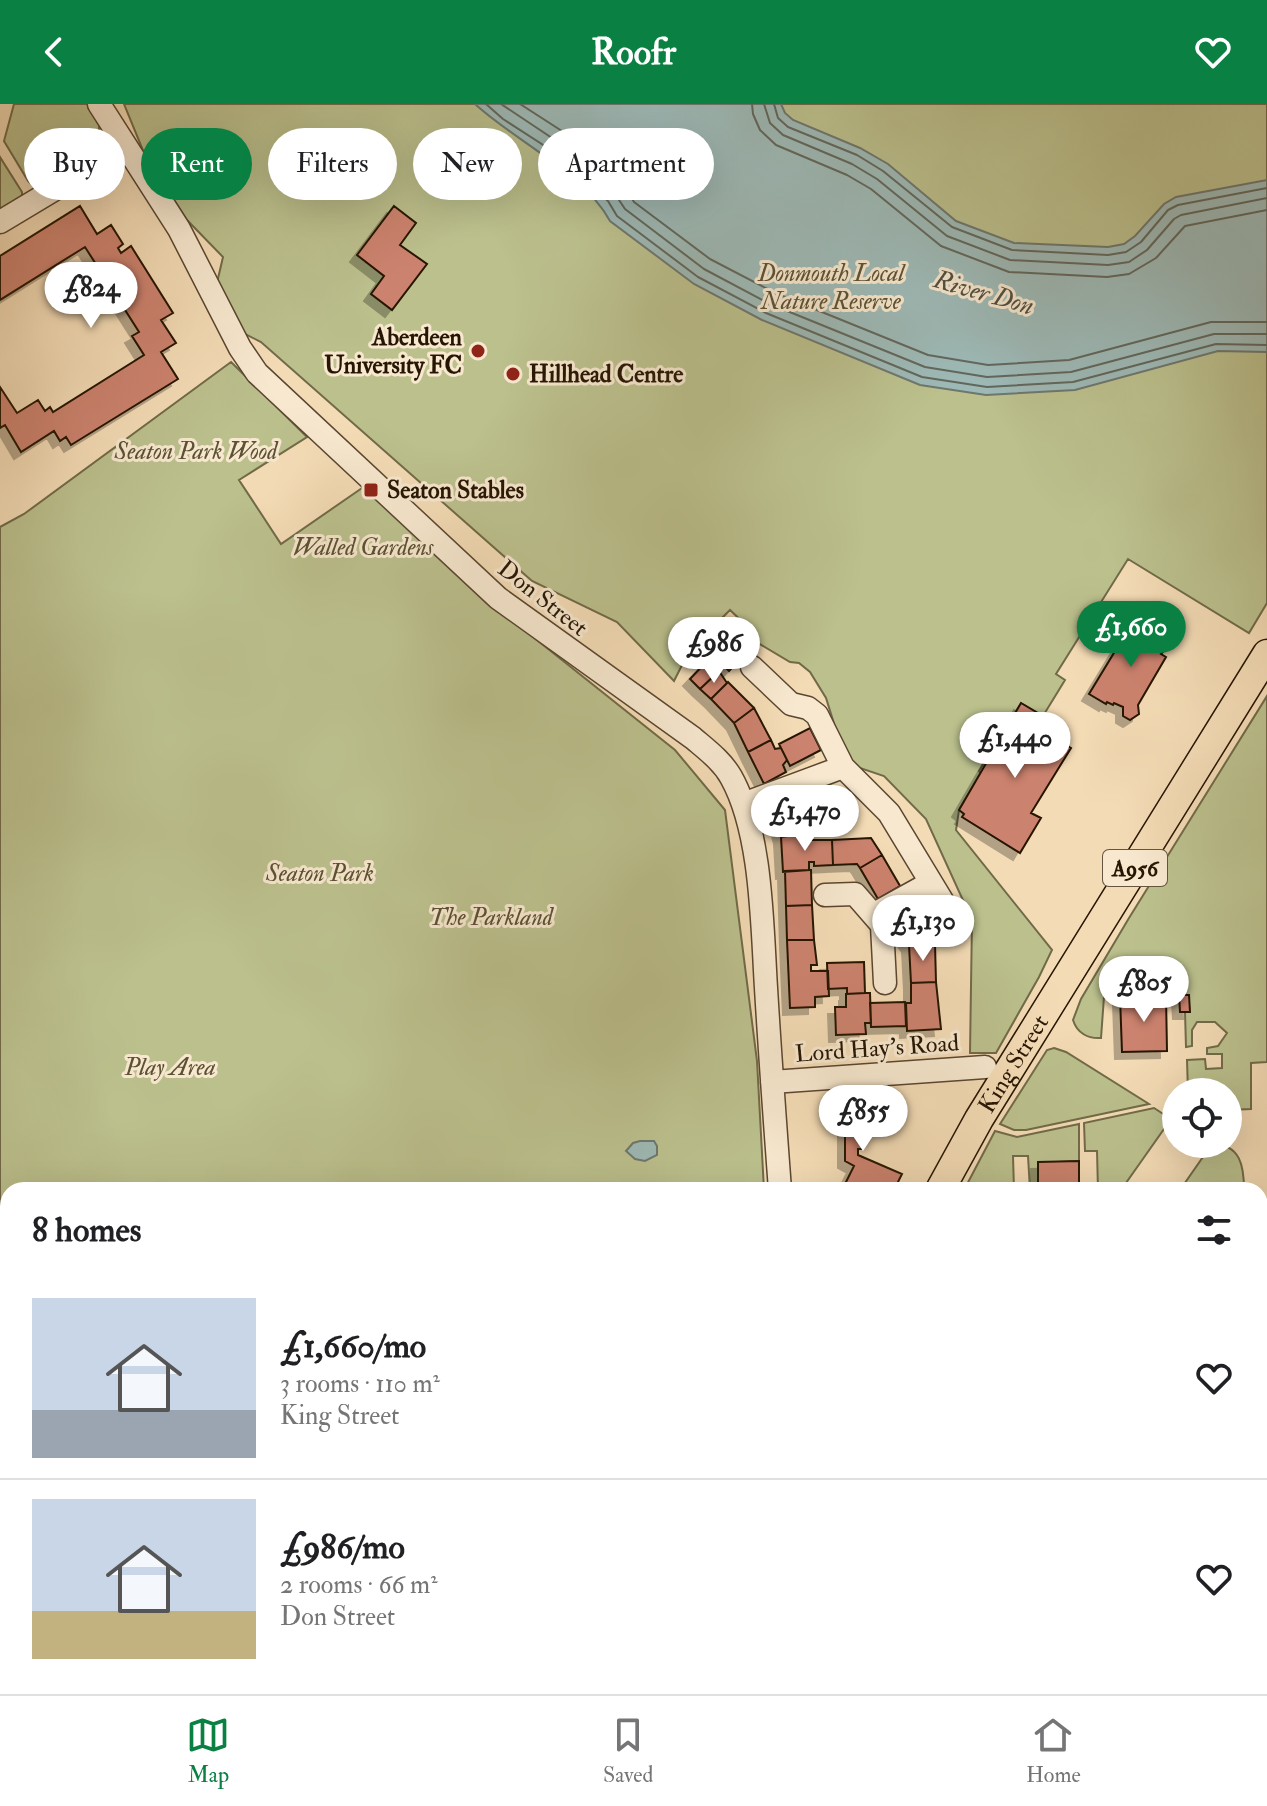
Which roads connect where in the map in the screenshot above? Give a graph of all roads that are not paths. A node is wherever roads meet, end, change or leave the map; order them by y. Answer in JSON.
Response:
{"nodes":[{"id":1,"x":99,"y":104,"type":"edge"},
{"id":2,"x":114,"y":128,"type":"edge"},
{"id":3,"x":125,"y":147,"type":"edge"},
{"id":4,"x":37,"y":200,"type":"edge"},
{"id":5,"x":0,"y":222,"type":"edge"},
{"id":6,"x":1267,"y":654,"type":"edge"},
{"id":7,"x":752,"y":667,"type":"dead end"},
{"id":8,"x":843,"y":767,"type":"junction"},
{"id":9,"x":743,"y":804,"type":"junction"},
{"id":10,"x":930,"y":883,"type":"junction"},
{"id":11,"x":825,"y":895,"type":"dead end"},
{"id":12,"x":874,"y":914,"type":"junction"},
{"id":13,"x":958,"y":927,"type":"dead end"},
{"id":14,"x":885,"y":983,"type":"dead end"},
{"id":15,"x":985,"y":1067,"type":"dead end"},
{"id":16,"x":772,"y":1082,"type":"junction"},
{"id":17,"x":779,"y":1182,"type":"edge"},
{"id":18,"x":944,"y":1182,"type":"edge"}],
"edges":[{"from":1,"to":2,"type":"street","name":"Don Street"},
{"from":3,"to":9,"type":"street","name":"Don Street"},
{"from":4,"to":5,"type":"street"},
{"from":6,"to":18,"type":"main road","name":"King Street","number":"A956"},
{"from":7,"to":8,"type":"street"},
{"from":8,"to":9,"type":"street"},
{"from":8,"to":10,"type":"street"},
{"from":9,"to":16,"type":"street","name":"Don Street"},
{"from":10,"to":12,"type":"street"},
{"from":10,"to":13,"type":"street"},
{"from":11,"to":12,"type":"street"},
{"from":12,"to":14,"type":"street"},
{"from":15,"to":16,"type":"street","name":"Lord Hay's Road"},
{"from":16,"to":17,"type":"street","name":"Don Street"}]}
